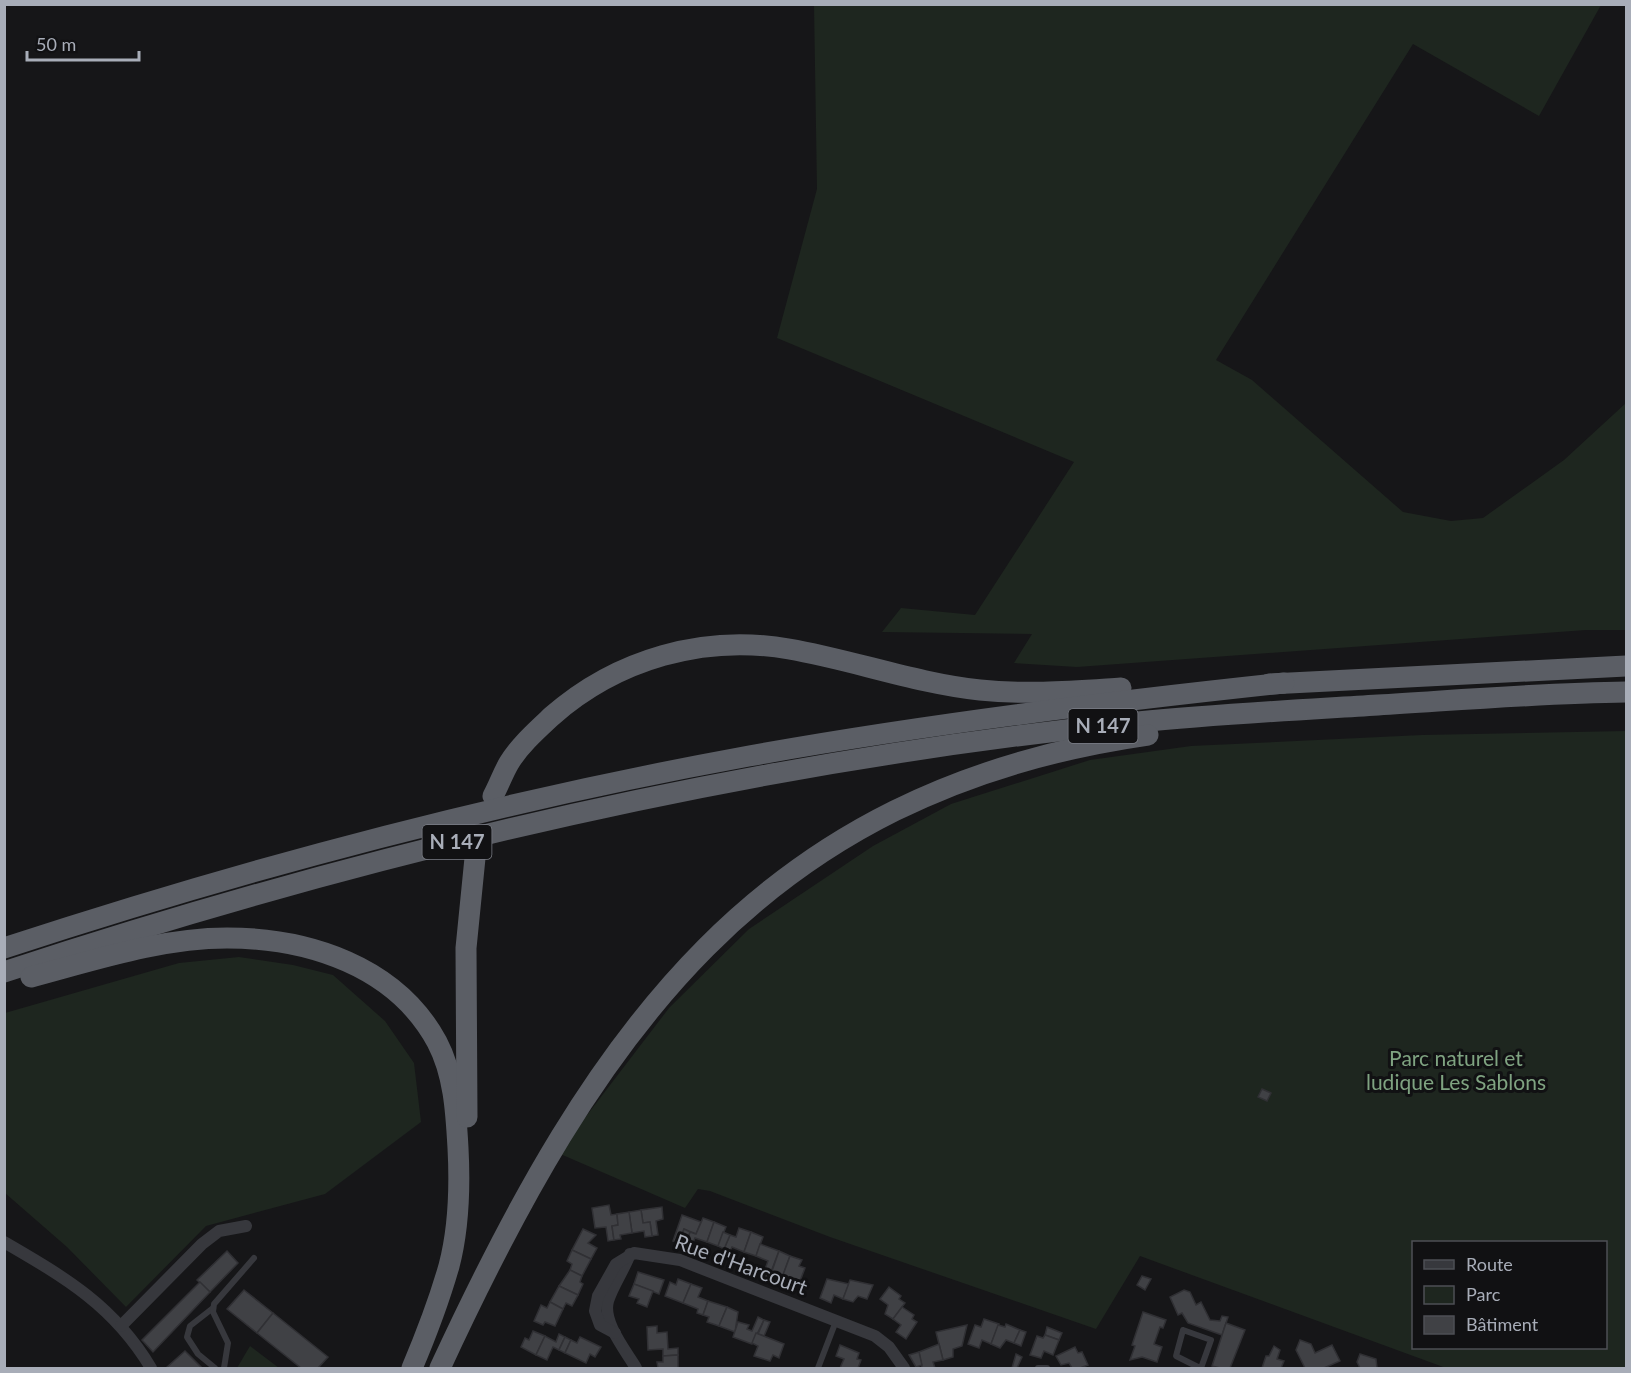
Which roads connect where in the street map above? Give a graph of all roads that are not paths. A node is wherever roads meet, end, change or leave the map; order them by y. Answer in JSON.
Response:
{"nodes":[{"id":1,"x":1626,"y":666,"type":"edge"},
{"id":2,"x":1284,"y":683,"type":"junction"},
{"id":3,"x":1626,"y":692,"type":"edge"},
{"id":4,"x":1288,"y":711,"type":"junction"},
{"id":5,"x":493,"y":796,"type":"dead end"},
{"id":6,"x":475,"y":858,"type":"dead end"},
{"id":7,"x":4,"y":948,"type":"edge"},
{"id":8,"x":4,"y":972,"type":"edge"},
{"id":9,"x":4,"y":984,"type":"edge"},
{"id":10,"x":246,"y":1226,"type":"dead end"},
{"id":11,"x":4,"y":1242,"type":"edge"},
{"id":12,"x":254,"y":1258,"type":"dead end"},
{"id":13,"x":213,"y":1308,"type":"junction"},
{"id":14,"x":836,"y":1321,"type":"junction"},
{"id":15,"x":121,"y":1326,"type":"junction"},
{"id":16,"x":151,"y":1368,"type":"edge"},
{"id":17,"x":215,"y":1368,"type":"edge"},
{"id":18,"x":224,"y":1368,"type":"edge"},
{"id":19,"x":412,"y":1368,"type":"edge"},
{"id":20,"x":421,"y":1368,"type":"edge"},
{"id":21,"x":440,"y":1368,"type":"edge"},
{"id":22,"x":636,"y":1368,"type":"edge"},
{"id":23,"x":818,"y":1368,"type":"edge"},
{"id":24,"x":904,"y":1368,"type":"edge"},
{"id":25,"x":1038,"y":1368,"type":"edge"},
{"id":26,"x":1047,"y":1368,"type":"edge"},
{"id":27,"x":1201,"y":1368,"type":"edge"}],
"edges":[{"from":1,"to":2,"type":"highway","number":"N 147"},
{"from":2,"to":5,"type":"highway"},
{"from":2,"to":7,"type":"highway","number":"N 147"},
{"from":3,"to":4,"type":"highway","number":"N 147"},
{"from":4,"to":8,"type":"highway","number":"N 147"},
{"from":4,"to":21,"type":"highway"},
{"from":6,"to":20,"type":"highway"},
{"from":9,"to":19,"type":"highway"},
{"from":10,"to":15,"type":"street"},
{"from":11,"to":15,"type":"street"},
{"from":12,"to":13,"type":"lane"},
{"from":13,"to":17,"type":"lane"},
{"from":13,"to":18,"type":"lane"},
{"from":14,"to":22,"type":"street","name":"Rue d'Harcourt"},
{"from":14,"to":23,"type":"lane"},
{"from":14,"to":24,"type":"street","name":"Rue d'Harcourt"},
{"from":15,"to":16,"type":"street"},
{"from":25,"to":26,"type":"lane"},
{"from":27,"to":27,"type":"lane"}]}
